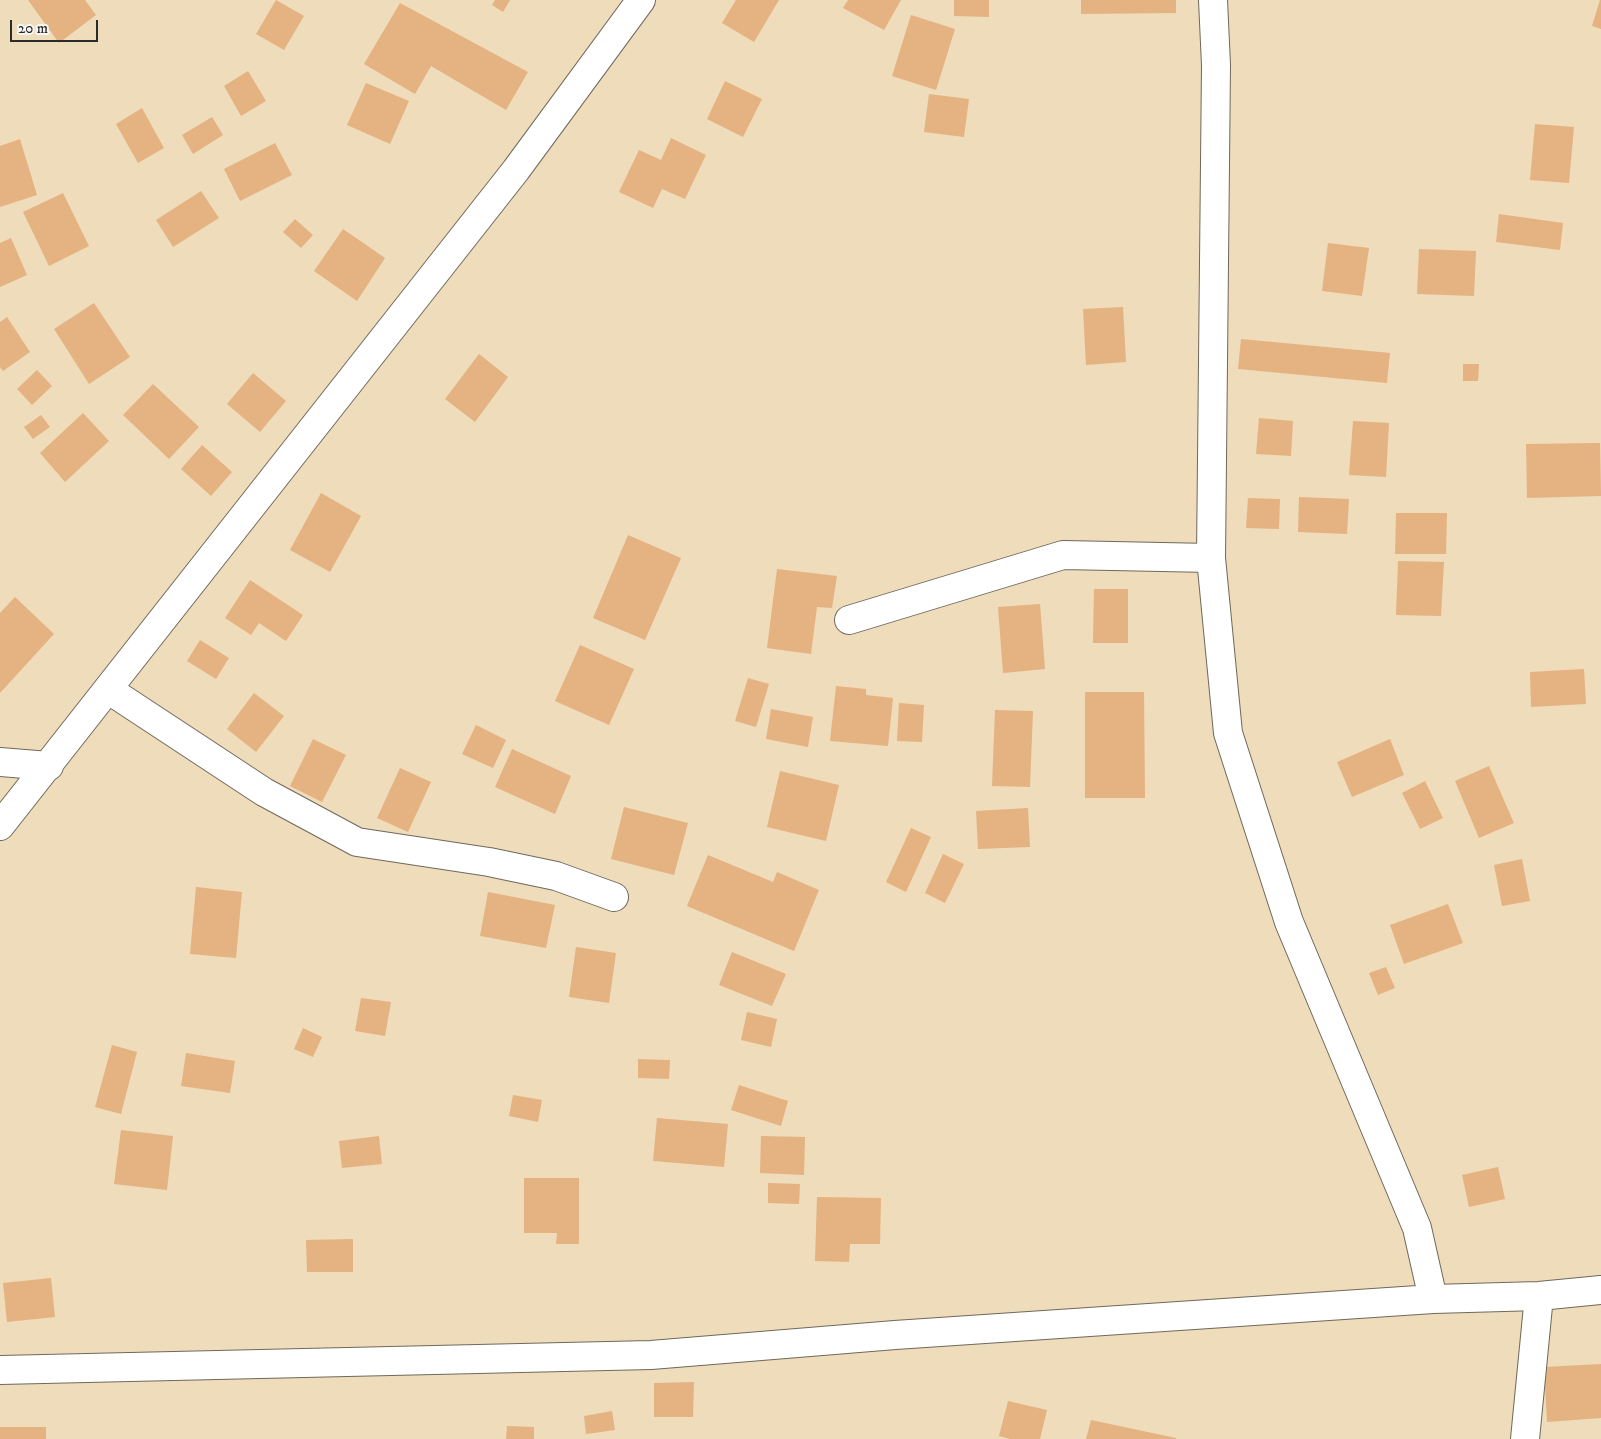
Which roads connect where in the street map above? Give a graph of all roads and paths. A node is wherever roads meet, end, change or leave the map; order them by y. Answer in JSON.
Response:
{"nodes":[{"id":1,"x":641,"y":0,"type":"edge"},
{"id":2,"x":1213,"y":0,"type":"edge"},
{"id":3,"x":1211,"y":558,"type":"junction"},
{"id":4,"x":848,"y":620,"type":"dead end"},
{"id":5,"x":109,"y":690,"type":"junction"},
{"id":6,"x":0,"y":762,"type":"edge"},
{"id":7,"x":49,"y":766,"type":"junction"},
{"id":8,"x":0,"y":826,"type":"edge"},
{"id":9,"x":614,"y":896,"type":"dead end"},
{"id":10,"x":1601,"y":1290,"type":"edge"},
{"id":11,"x":1539,"y":1296,"type":"junction"},
{"id":12,"x":1433,"y":1299,"type":"junction"},
{"id":13,"x":0,"y":1370,"type":"edge"},
{"id":14,"x":1525,"y":1439,"type":"edge"}],
"edges":[{"from":1,"to":5,"type":"street"},
{"from":2,"to":3,"type":"street"},
{"from":3,"to":4,"type":"street"},
{"from":3,"to":12,"type":"street"},
{"from":5,"to":7,"type":"street"},
{"from":5,"to":9,"type":"street"},
{"from":6,"to":7,"type":"street"},
{"from":7,"to":8,"type":"street"},
{"from":10,"to":11,"type":"street"},
{"from":11,"to":12,"type":"street"},
{"from":11,"to":14,"type":"street"},
{"from":12,"to":13,"type":"street"}]}
